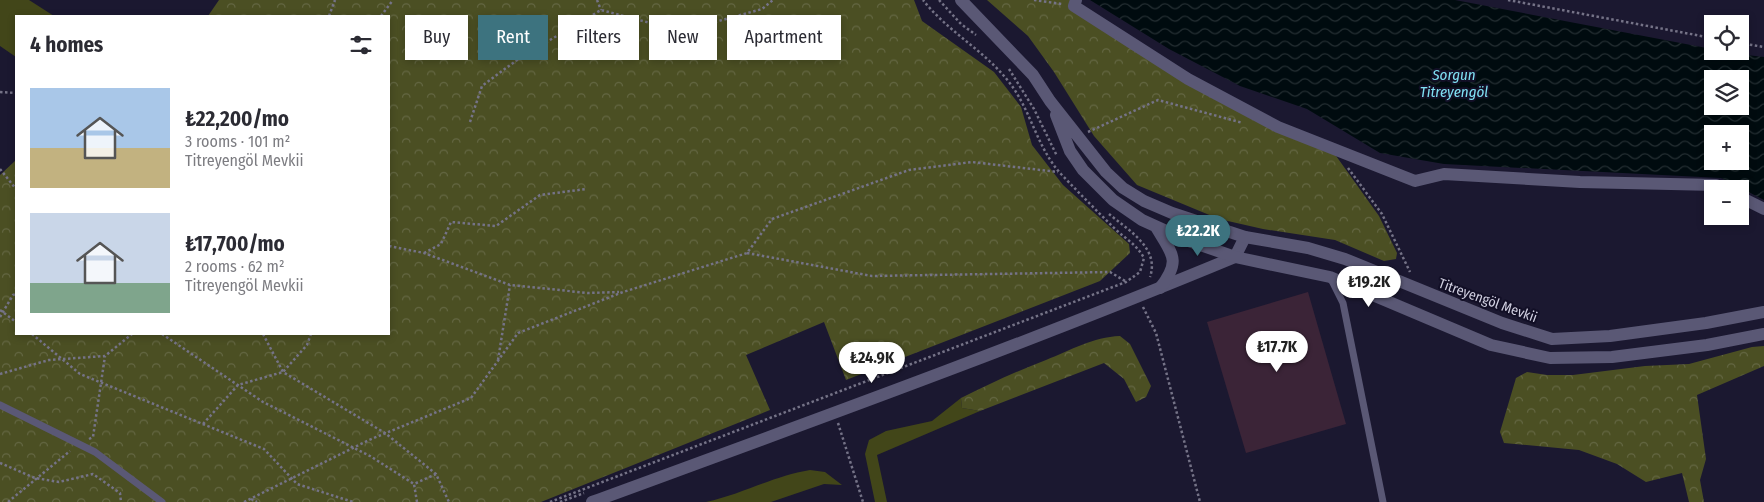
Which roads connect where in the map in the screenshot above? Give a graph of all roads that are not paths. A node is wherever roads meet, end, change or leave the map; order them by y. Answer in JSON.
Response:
{"nodes":[{"id":1,"x":961,"y":0,"type":"edge"},
{"id":2,"x":1075,"y":3,"type":"edge"},
{"id":3,"x":1050,"y":101,"type":"junction"},
{"id":4,"x":1704,"y":185,"type":"edge"},
{"id":5,"x":1749,"y":202,"type":"edge"},
{"id":6,"x":1764,"y":209,"type":"edge"},
{"id":7,"x":1156,"y":227,"type":"junction"},
{"id":8,"x":1245,"y":237,"type":"junction"},
{"id":9,"x":1235,"y":257,"type":"junction"},
{"id":10,"x":1330,"y":277,"type":"junction"},
{"id":11,"x":1160,"y":288,"type":"junction"},
{"id":12,"x":1764,"y":312,"type":"edge"},
{"id":13,"x":1764,"y":334,"type":"edge"},
{"id":14,"x":0,"y":405,"type":"edge"},
{"id":15,"x":162,"y":502,"type":"edge"},
{"id":16,"x":592,"y":502,"type":"edge"},
{"id":17,"x":1383,"y":502,"type":"edge"}],
"edges":[{"from":1,"to":3,"type":"street","name":"Titreyengöl Mevkii"},
{"from":2,"to":4,"type":"street"},
{"from":3,"to":7,"type":"street","name":"Titreyengöl Mevkii"},
{"from":3,"to":8,"type":"street","name":"Titreyengöl Mevkii"},
{"from":5,"to":6,"type":"street"},
{"from":7,"to":9,"type":"street","name":"Titreyengöl Mevkii"},
{"from":7,"to":11,"type":"street"},
{"from":8,"to":9,"type":"street"},
{"from":8,"to":12,"type":"street","name":"Titreyengöl Mevkii"},
{"from":9,"to":10,"type":"street","name":"Titreyengöl Mevkii"},
{"from":9,"to":11,"type":"street"},
{"from":10,"to":13,"type":"street","name":"Titreyengöl Mevkii"},
{"from":10,"to":17,"type":"lane"},
{"from":11,"to":16,"type":"street"},
{"from":14,"to":15,"type":"lane"}]}
